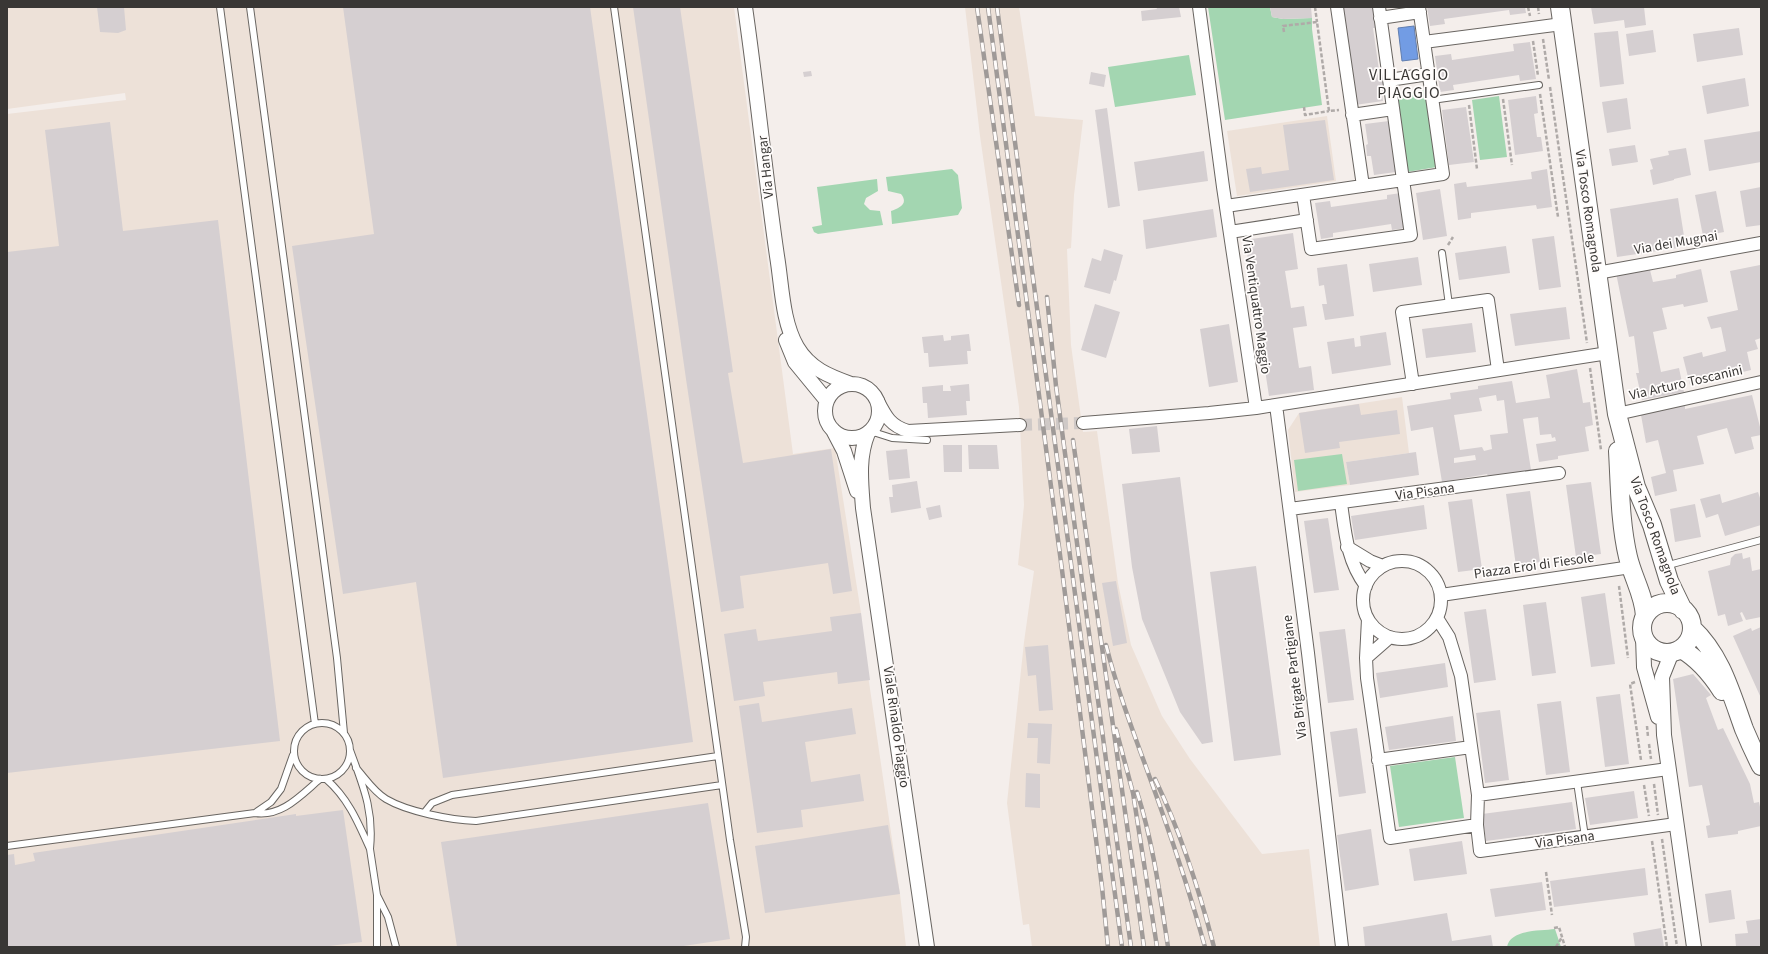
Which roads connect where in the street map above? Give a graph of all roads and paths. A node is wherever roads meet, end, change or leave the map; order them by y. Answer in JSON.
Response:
{"nodes":[{"id":1,"x":220,"y":7,"type":"edge"},
{"id":2,"x":250,"y":7,"type":"edge"},
{"id":3,"x":614,"y":7,"type":"edge"},
{"id":4,"x":745,"y":7,"type":"edge"},
{"id":5,"x":1199,"y":7,"type":"edge"},
{"id":6,"x":1315,"y":7,"type":"edge"},
{"id":7,"x":1337,"y":7,"type":"edge"},
{"id":8,"x":1538,"y":7,"type":"edge"},
{"id":9,"x":1420,"y":10,"type":"edge"},
{"id":10,"x":1380,"y":13,"type":"edge"},
{"id":11,"x":1561,"y":15,"type":"edge"},
{"id":12,"x":1317,"y":22,"type":"junction"},
{"id":13,"x":1541,"y":26,"type":"junction"},
{"id":14,"x":1284,"y":32,"type":"dead end"},
{"id":15,"x":1424,"y":42,"type":"junction"},
{"id":16,"x":1429,"y":74,"type":"junction"},
{"id":17,"x":1389,"y":80,"type":"junction"},
{"id":18,"x":1539,"y":85,"type":"dead end"},
{"id":19,"x":1502,"y":90,"type":"junction"},
{"id":20,"x":1468,"y":95,"type":"junction"},
{"id":21,"x":1432,"y":100,"type":"junction"},
{"id":22,"x":1304,"y":107,"type":"dead end"},
{"id":23,"x":1393,"y":109,"type":"junction"},
{"id":24,"x":1329,"y":111,"type":"junction"},
{"id":25,"x":1352,"y":112,"type":"junction"},
{"id":26,"x":1550,"y":158,"type":"dead end"},
{"id":27,"x":1512,"y":164,"type":"dead end"},
{"id":28,"x":1478,"y":169,"type":"dead end"},
{"id":29,"x":1403,"y":180,"type":"junction"},
{"id":30,"x":1363,"y":186,"type":"junction"},
{"id":31,"x":1303,"y":195,"type":"junction"},
{"id":32,"x":1226,"y":206,"type":"junction"},
{"id":33,"x":1558,"y":217,"type":"dead end"},
{"id":34,"x":1307,"y":220,"type":"junction"},
{"id":35,"x":1230,"y":232,"type":"junction"},
{"id":36,"x":1761,"y":243,"type":"edge"},
{"id":37,"x":1442,"y":253,"type":"dead end"},
{"id":38,"x":1597,"y":273,"type":"junction"},
{"id":39,"x":1449,"y":305,"type":"junction"},
{"id":40,"x":788,"y":326,"type":"junction"},
{"id":41,"x":1608,"y":353,"type":"junction"},
{"id":42,"x":1588,"y":356,"type":"junction"},
{"id":43,"x":1498,"y":370,"type":"junction"},
{"id":44,"x":1761,"y":382,"type":"edge"},
{"id":45,"x":851,"y":384,"type":"junction"},
{"id":46,"x":1413,"y":384,"type":"junction"},
{"id":47,"x":827,"y":401,"type":"junction"},
{"id":48,"x":878,"y":401,"type":"junction"},
{"id":49,"x":1276,"y":405,"type":"junction"},
{"id":50,"x":1256,"y":408,"type":"junction"},
{"id":51,"x":1617,"y":414,"type":"junction"},
{"id":52,"x":1083,"y":423,"type":"tunnel mouth"},
{"id":53,"x":1020,"y":426,"type":"tunnel mouth"},
{"id":54,"x":832,"y":428,"type":"junction"},
{"id":55,"x":869,"y":432,"type":"junction"},
{"id":56,"x":927,"y":440,"type":"dead end"},
{"id":57,"x":1602,"y":456,"type":"dead end"},
{"id":58,"x":1559,"y":473,"type":"dead end"},
{"id":59,"x":1340,"y":503,"type":"junction"},
{"id":60,"x":863,"y":508,"type":"junction"},
{"id":61,"x":1290,"y":509,"type":"junction"},
{"id":62,"x":1761,"y":540,"type":"edge"},
{"id":63,"x":1347,"y":547,"type":"junction"},
{"id":64,"x":1383,"y":566,"type":"junction"},
{"id":65,"x":1664,"y":566,"type":"junction"},
{"id":66,"x":1631,"y":567,"type":"junction"},
{"id":67,"x":1366,"y":586,"type":"junction"},
{"id":68,"x":1441,"y":595,"type":"junction"},
{"id":69,"x":1683,"y":610,"type":"junction"},
{"id":70,"x":1645,"y":616,"type":"junction"},
{"id":71,"x":1437,"y":618,"type":"junction"},
{"id":72,"x":1368,"y":619,"type":"junction"},
{"id":73,"x":1692,"y":628,"type":"junction"},
{"id":74,"x":1390,"y":637,"type":"junction"},
{"id":75,"x":1644,"y":637,"type":"junction"},
{"id":76,"x":1676,"y":651,"type":"junction"},
{"id":77,"x":1366,"y":658,"type":"junction"},
{"id":78,"x":1635,"y":682,"type":"dead end"},
{"id":79,"x":315,"y":724,"type":"junction"},
{"id":80,"x":1745,"y":730,"type":"junction"},
{"id":81,"x":344,"y":733,"type":"junction"},
{"id":82,"x":1664,"y":735,"type":"junction"},
{"id":83,"x":1470,"y":748,"type":"junction"},
{"id":84,"x":350,"y":750,"type":"junction"},
{"id":85,"x":294,"y":753,"type":"junction"},
{"id":86,"x":718,"y":756,"type":"junction"},
{"id":87,"x":1378,"y":760,"type":"junction"},
{"id":88,"x":1761,"y":766,"type":"edge"},
{"id":89,"x":356,"y":768,"type":"junction"},
{"id":90,"x":1668,"y":769,"type":"junction"},
{"id":91,"x":1643,"y":773,"type":"junction"},
{"id":92,"x":323,"y":779,"type":"junction"},
{"id":93,"x":1577,"y":782,"type":"junction"},
{"id":94,"x":722,"y":785,"type":"junction"},
{"id":95,"x":1478,"y":795,"type":"junction"},
{"id":96,"x":255,"y":813,"type":"junction"},
{"id":97,"x":424,"y":813,"type":"junction"},
{"id":98,"x":1676,"y":824,"type":"junction"},
{"id":99,"x":1477,"y":825,"type":"junction"},
{"id":100,"x":1650,"y":827,"type":"junction"},
{"id":101,"x":1585,"y":837,"type":"junction"},
{"id":102,"x":7,"y":846,"type":"edge"},
{"id":103,"x":370,"y":849,"type":"junction"},
{"id":104,"x":1546,"y":872,"type":"dead end"},
{"id":105,"x":377,"y":895,"type":"junction"},
{"id":106,"x":1552,"y":915,"type":"dead end"},
{"id":107,"x":1554,"y":928,"type":"dead end"},
{"id":108,"x":1562,"y":937,"type":"junction"},
{"id":109,"x":378,"y":947,"type":"edge"},
{"id":110,"x":396,"y":947,"type":"edge"},
{"id":111,"x":745,"y":947,"type":"edge"},
{"id":112,"x":927,"y":947,"type":"edge"},
{"id":113,"x":1342,"y":947,"type":"edge"},
{"id":114,"x":1556,"y":947,"type":"edge"},
{"id":115,"x":1565,"y":947,"type":"edge"},
{"id":116,"x":1667,"y":947,"type":"edge"},
{"id":117,"x":1694,"y":947,"type":"edge"}],
"edges":[{"from":1,"to":79,"type":"lane"},
{"from":2,"to":81,"type":"lane"},
{"from":3,"to":86,"type":"lane"},
{"from":4,"to":40,"type":"street","name":"Via Hangar"},
{"from":5,"to":32,"type":"street","name":"Via Ventiquattro Maggio"},
{"from":6,"to":12,"type":"path"},
{"from":7,"to":25,"type":"street"},
{"from":8,"to":13,"type":"path"},
{"from":9,"to":10,"type":"street"},
{"from":9,"to":15,"type":"street"},
{"from":10,"to":17,"type":"street"},
{"from":11,"to":13,"type":"street"},
{"from":11,"to":38,"type":"main road","name":"Via Tosco Romagnola"},
{"from":12,"to":14,"type":"path"},
{"from":12,"to":24,"type":"path"},
{"from":13,"to":15,"type":"street"},
{"from":13,"to":42,"type":"path"},
{"from":15,"to":16,"type":"street"},
{"from":16,"to":17,"type":"street"},
{"from":16,"to":21,"type":"street"},
{"from":17,"to":23,"type":"street"},
{"from":18,"to":19,"type":"lane"},
{"from":19,"to":20,"type":"lane"},
{"from":19,"to":27,"type":"path"},
{"from":20,"to":21,"type":"lane"},
{"from":20,"to":28,"type":"path"},
{"from":21,"to":29,"type":"street"},
{"from":22,"to":24,"type":"path"},
{"from":23,"to":25,"type":"street"},
{"from":23,"to":29,"type":"street"},
{"from":24,"to":25,"type":"path"},
{"from":25,"to":30,"type":"street"},
{"from":26,"to":33,"type":"path"},
{"from":29,"to":30,"type":"street"},
{"from":29,"to":34,"type":"street"},
{"from":30,"to":31,"type":"street"},
{"from":31,"to":32,"type":"street"},
{"from":31,"to":34,"type":"street"},
{"from":32,"to":35,"type":"street","name":"Via Ventiquattro Maggio"},
{"from":34,"to":35,"type":"street"},
{"from":35,"to":50,"type":"street","name":"Via Ventiquattro Maggio"},
{"from":36,"to":38,"type":"street","name":"Via dei Mugnai"},
{"from":37,"to":39,"type":"lane"},
{"from":38,"to":41,"type":"main road","name":"Via Tosco Romagnola"},
{"from":39,"to":43,"type":"street"},
{"from":39,"to":46,"type":"street"},
{"from":40,"to":45,"type":"street","name":"Via Hangar"},
{"from":40,"to":47,"type":"street","name":"Via Hangar"},
{"from":41,"to":42,"type":"street"},
{"from":41,"to":51,"type":"main road","name":"Via Tosco Romagnola"},
{"from":42,"to":43,"type":"street"},
{"from":42,"to":57,"type":"path"},
{"from":43,"to":46,"type":"street"},
{"from":44,"to":51,"type":"street","name":"Via Arturo Toscanini"},
{"from":45,"to":47,"type":"street"},
{"from":45,"to":48,"type":"street"},
{"from":46,"to":49,"type":"street"},
{"from":47,"to":54,"type":"street"},
{"from":48,"to":53,"type":"street"},
{"from":48,"to":55,"type":"street"},
{"from":49,"to":50,"type":"street"},
{"from":49,"to":61,"type":"street","name":"Via Brigate Partigiane"},
{"from":50,"to":52,"type":"street"},
{"from":51,"to":65,"type":"main road","name":"Via Tosco Romagnola"},
{"from":51,"to":66,"type":"main road","name":"Via Tosco Romagnola"},
{"from":54,"to":55,"type":"street"},
{"from":54,"to":60,"type":"street","name":"Viale Rinaldo Piaggio"},
{"from":55,"to":56,"type":"lane"},
{"from":55,"to":60,"type":"street","name":"Viale Rinaldo Piaggio"},
{"from":58,"to":59,"type":"street","name":"Via Pisana"},
{"from":59,"to":61,"type":"street","name":"Via Pisana"},
{"from":59,"to":63,"type":"street"},
{"from":60,"to":112,"type":"street","name":"Viale Rinaldo Piaggio"},
{"from":61,"to":113,"type":"street","name":"Via Brigate Partigiane"},
{"from":62,"to":65,"type":"lane"},
{"from":63,"to":64,"type":"street"},
{"from":63,"to":67,"type":"street"},
{"from":64,"to":67,"type":"street"},
{"from":64,"to":68,"type":"street"},
{"from":65,"to":69,"type":"main road","name":"Via Tosco Romagnola"},
{"from":66,"to":68,"type":"street","name":"Piazza Eroi di Fiesole"},
{"from":66,"to":70,"type":"main road","name":"Via Tosco Romagnola"},
{"from":67,"to":72,"type":"street"},
{"from":68,"to":71,"type":"street"},
{"from":69,"to":70,"type":"main road"},
{"from":69,"to":73,"type":"main road"},
{"from":70,"to":75,"type":"main road"},
{"from":71,"to":74,"type":"street"},
{"from":71,"to":83,"type":"street"},
{"from":72,"to":74,"type":"street"},
{"from":72,"to":77,"type":"street"},
{"from":73,"to":76,"type":"main road"},
{"from":73,"to":80,"type":"main road"},
{"from":74,"to":77,"type":"street"},
{"from":75,"to":76,"type":"main road"},
{"from":75,"to":82,"type":"street"},
{"from":76,"to":80,"type":"main road"},
{"from":76,"to":82,"type":"street"},
{"from":77,"to":87,"type":"street"},
{"from":78,"to":91,"type":"path"},
{"from":79,"to":81,"type":"lane"},
{"from":79,"to":85,"type":"lane"},
{"from":80,"to":88,"type":"main road"},
{"from":81,"to":84,"type":"lane"},
{"from":82,"to":90,"type":"street"},
{"from":83,"to":87,"type":"street"},
{"from":83,"to":95,"type":"street"},
{"from":84,"to":89,"type":"lane"},
{"from":84,"to":92,"type":"lane"},
{"from":85,"to":92,"type":"lane"},
{"from":85,"to":96,"type":"lane"},
{"from":86,"to":94,"type":"lane"},
{"from":86,"to":97,"type":"lane"},
{"from":87,"to":99,"type":"street"},
{"from":89,"to":97,"type":"lane"},
{"from":89,"to":103,"type":"lane"},
{"from":90,"to":91,"type":"street"},
{"from":90,"to":98,"type":"street"},
{"from":91,"to":93,"type":"street"},
{"from":91,"to":100,"type":"path"},
{"from":92,"to":96,"type":"lane"},
{"from":92,"to":103,"type":"lane"},
{"from":93,"to":95,"type":"street"},
{"from":93,"to":101,"type":"lane"},
{"from":94,"to":97,"type":"lane"},
{"from":94,"to":111,"type":"lane"},
{"from":95,"to":99,"type":"street"},
{"from":96,"to":102,"type":"lane"},
{"from":98,"to":100,"type":"street","name":"Via Pisana"},
{"from":98,"to":117,"type":"street"},
{"from":99,"to":101,"type":"street","name":"Via Pisana"},
{"from":100,"to":101,"type":"street","name":"Via Pisana"},
{"from":100,"to":116,"type":"path"},
{"from":103,"to":105,"type":"lane"},
{"from":104,"to":106,"type":"path"},
{"from":105,"to":109,"type":"lane"},
{"from":105,"to":110,"type":"lane"},
{"from":107,"to":108,"type":"path"},
{"from":108,"to":114,"type":"path"},
{"from":108,"to":115,"type":"path"}]}
